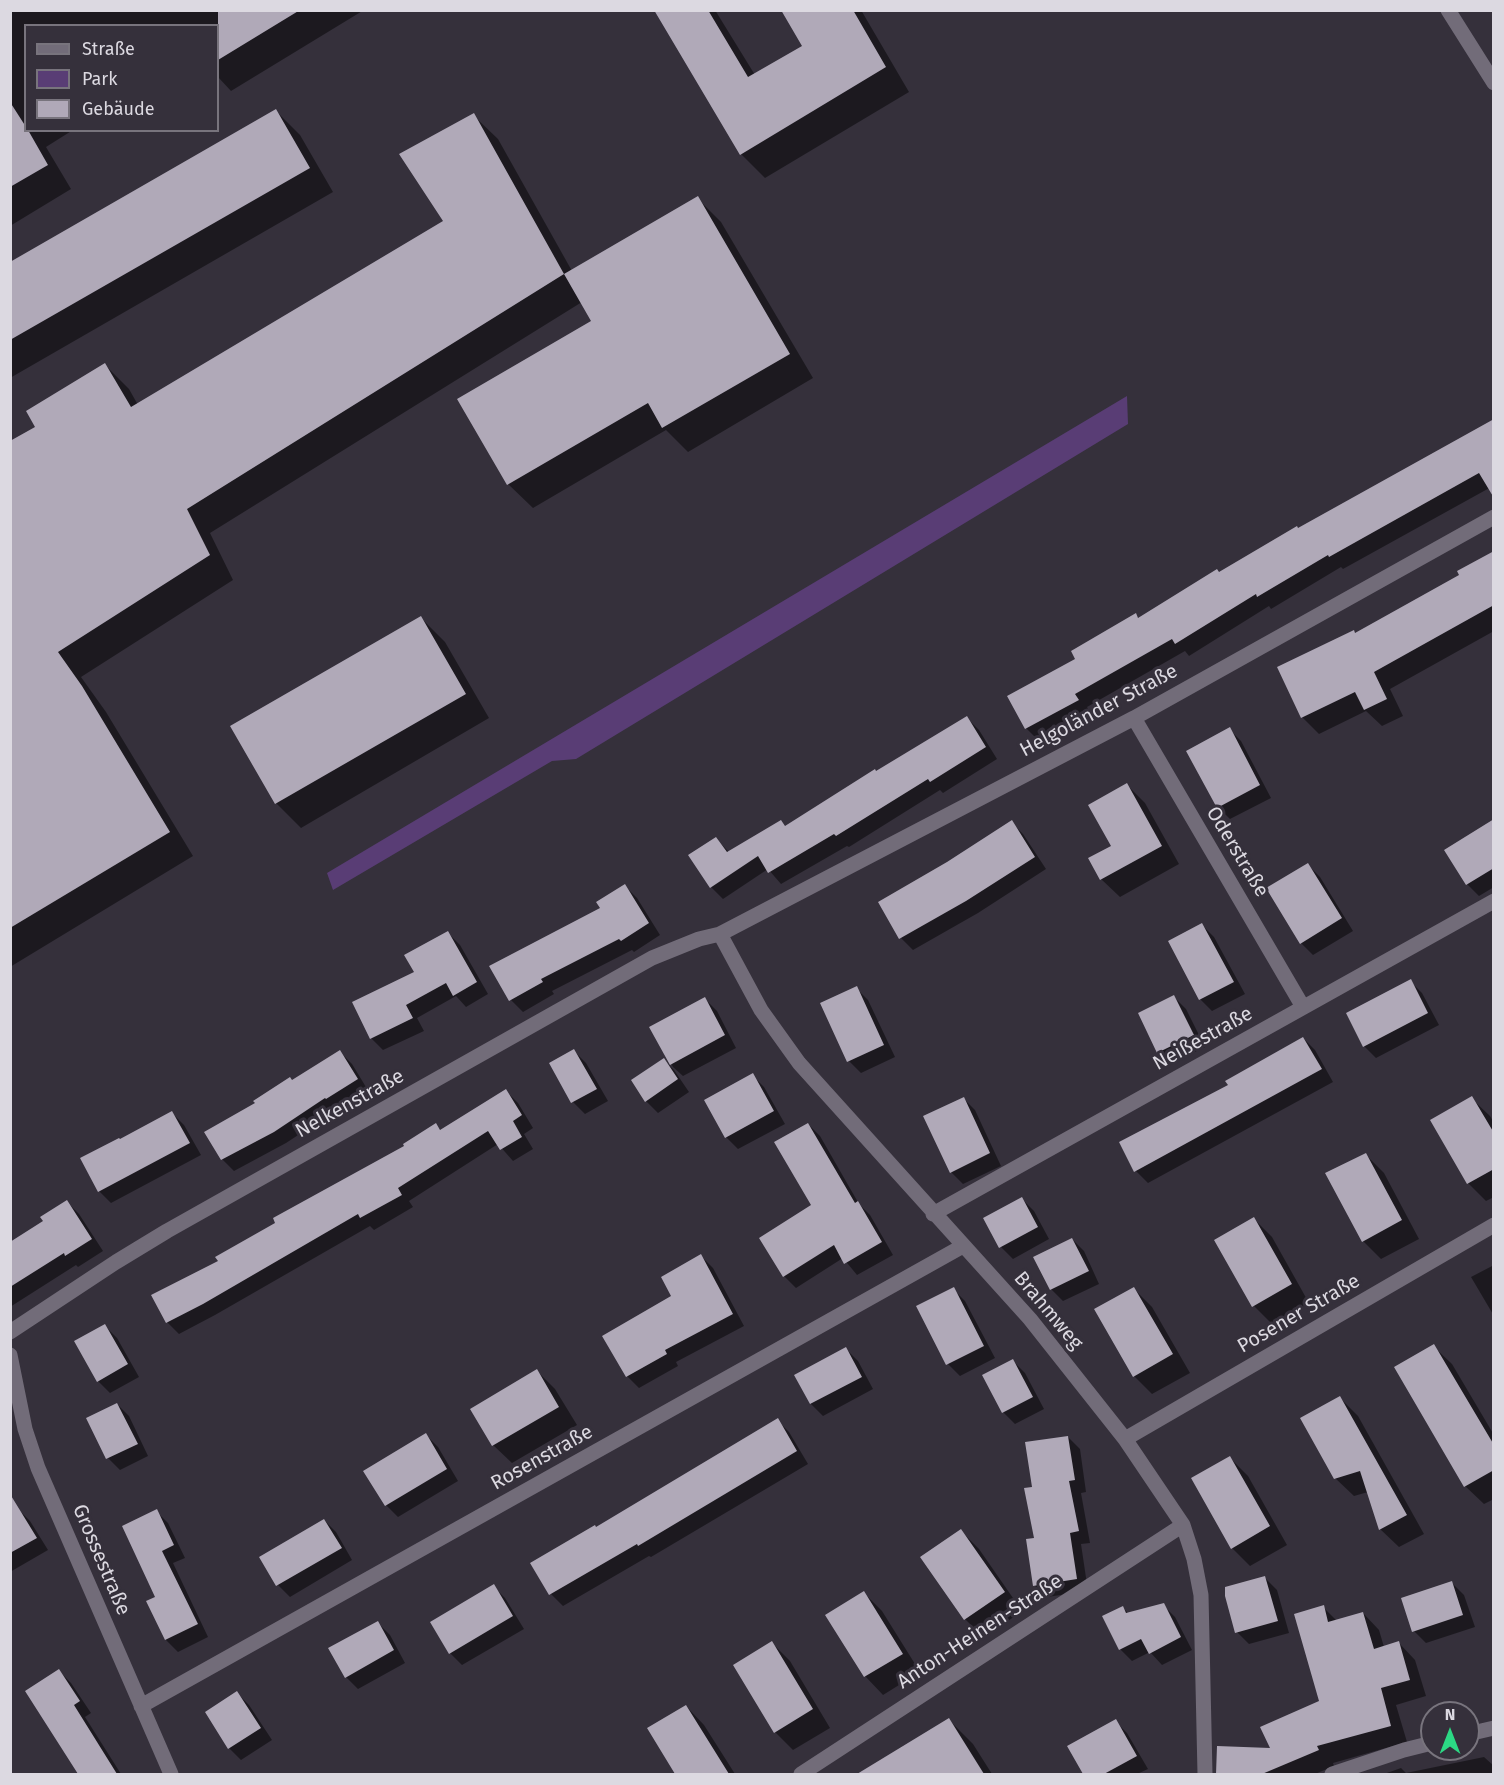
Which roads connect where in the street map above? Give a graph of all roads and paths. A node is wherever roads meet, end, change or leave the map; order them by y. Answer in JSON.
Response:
{"nodes":[{"id":1,"x":1449,"y":10,"type":"edge"},
{"id":2,"x":1494,"y":83,"type":"edge"},
{"id":3,"x":1494,"y":517,"type":"edge"},
{"id":4,"x":1134,"y":718,"type":"junction"},
{"id":5,"x":1494,"y":901,"type":"edge"},
{"id":6,"x":720,"y":934,"type":"junction"},
{"id":7,"x":1303,"y":1007,"type":"junction"},
{"id":8,"x":933,"y":1214,"type":"junction"},
{"id":9,"x":1494,"y":1226,"type":"edge"},
{"id":10,"x":963,"y":1246,"type":"junction"},
{"id":11,"x":10,"y":1332,"type":"edge"},
{"id":12,"x":10,"y":1355,"type":"edge"},
{"id":13,"x":13,"y":1393,"type":"edge"},
{"id":14,"x":1125,"y":1438,"type":"junction"},
{"id":15,"x":1182,"y":1525,"type":"junction"},
{"id":16,"x":141,"y":1706,"type":"junction"},
{"id":17,"x":1420,"y":1746,"type":"edge"},
{"id":18,"x":171,"y":1774,"type":"edge"},
{"id":19,"x":801,"y":1774,"type":"edge"},
{"id":20,"x":1205,"y":1774,"type":"edge"},
{"id":21,"x":1332,"y":1774,"type":"edge"}],
"edges":[{"from":1,"to":2,"type":"street"},
{"from":3,"to":4,"type":"street","name":"Helgoländer Straße"},
{"from":4,"to":6,"type":"street","name":"Helgoländer Straße"},
{"from":4,"to":7,"type":"street","name":"Oderstraße"},
{"from":5,"to":7,"type":"street","name":"Neißestraße"},
{"from":6,"to":8,"type":"street","name":"Brahmweg"},
{"from":6,"to":11,"type":"street","name":"Nelkenstraße"},
{"from":7,"to":8,"type":"street","name":"Neißestraße"},
{"from":8,"to":10,"type":"street","name":"Brahmweg"},
{"from":9,"to":14,"type":"street","name":"Posener Straße"},
{"from":10,"to":14,"type":"street","name":"Brahmweg"},
{"from":10,"to":16,"type":"street","name":"Rosenstraße"},
{"from":12,"to":13,"type":"street","name":"Grossestraße"},
{"from":13,"to":16,"type":"street","name":"Grossestraße"},
{"from":14,"to":15,"type":"street","name":"Brahmweg"},
{"from":15,"to":19,"type":"street","name":"Anton-Heinen-Straße"},
{"from":15,"to":20,"type":"street","name":"Brahmweg"},
{"from":16,"to":18,"type":"street","name":"Grossestraße"},
{"from":17,"to":21,"type":"street"}]}
